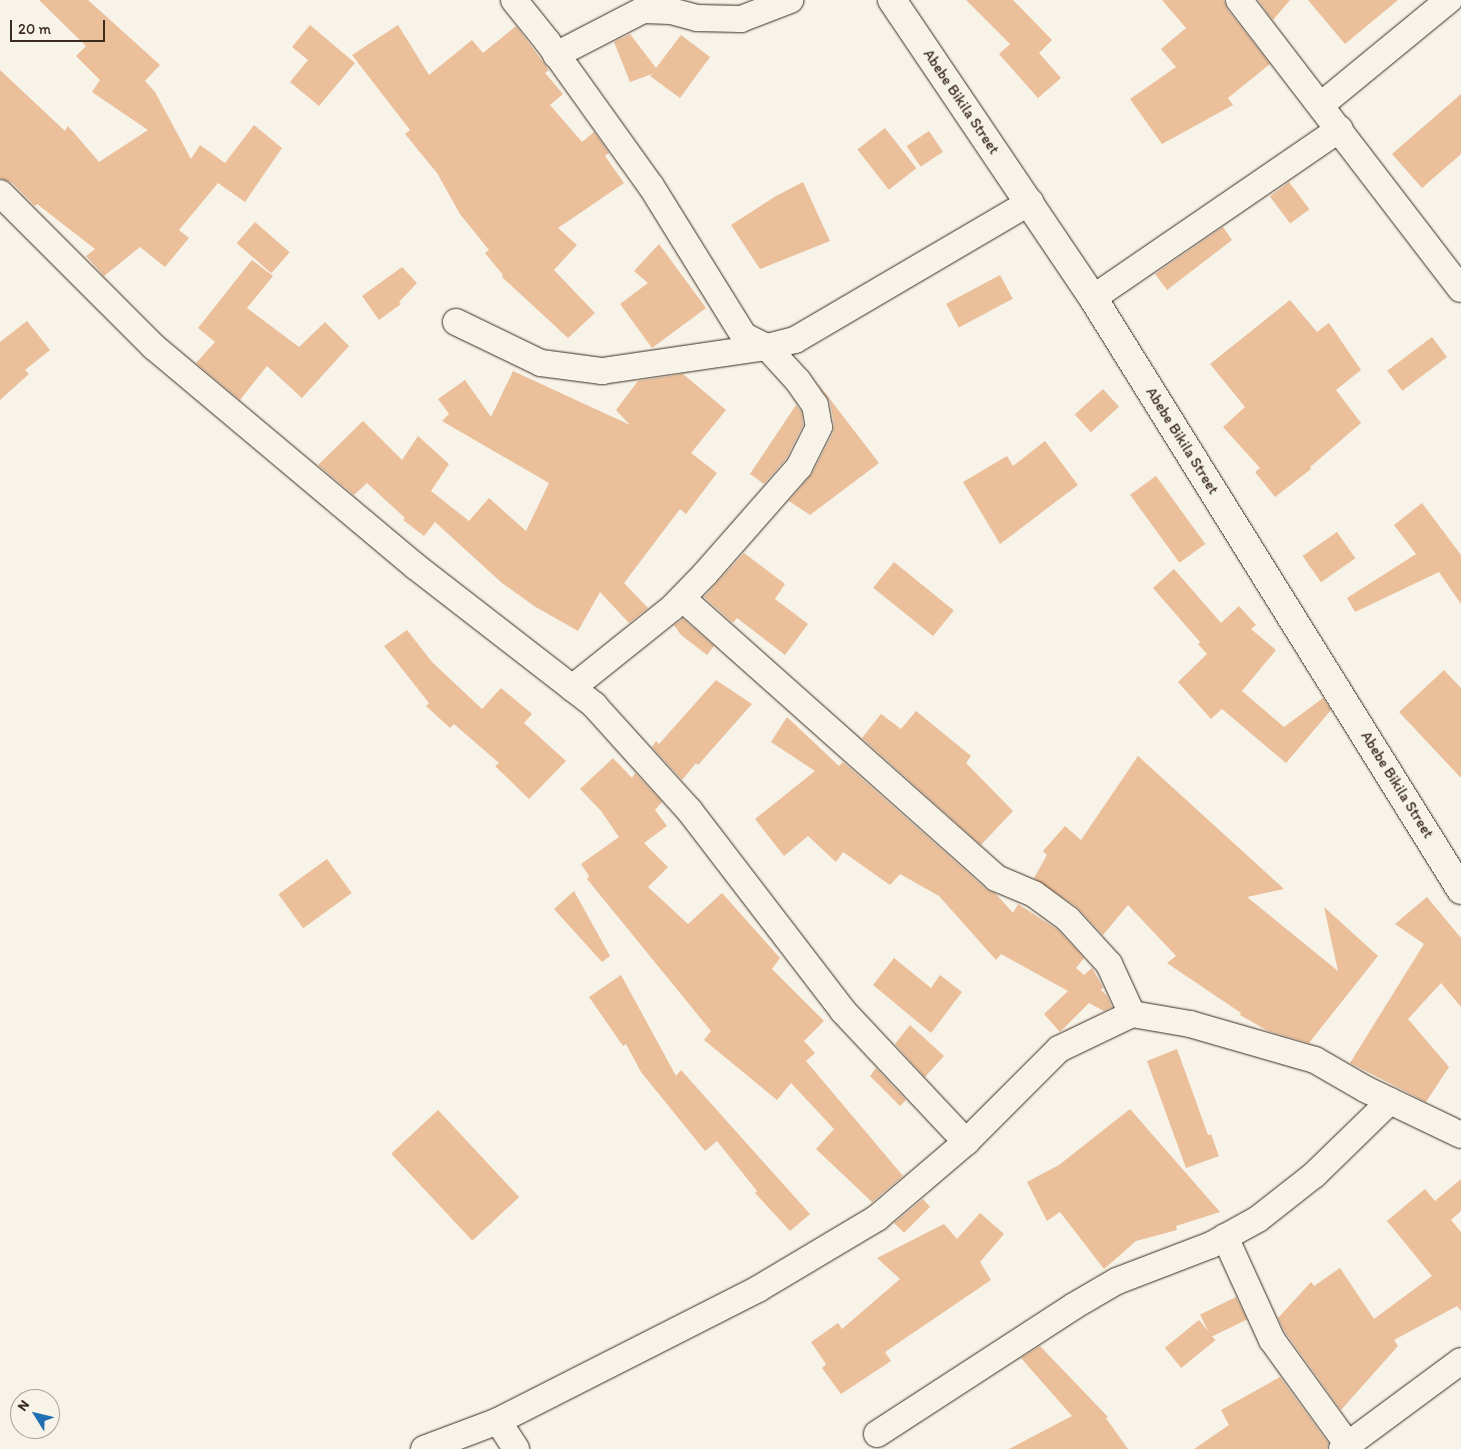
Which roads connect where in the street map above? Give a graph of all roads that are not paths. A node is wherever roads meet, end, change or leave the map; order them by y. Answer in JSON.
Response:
{"nodes":[{"id":1,"x":514,"y":0,"type":"edge"},
{"id":2,"x":790,"y":0,"type":"edge"},
{"id":3,"x":892,"y":0,"type":"edge"},
{"id":4,"x":1239,"y":0,"type":"edge"},
{"id":5,"x":1449,"y":0,"type":"edge"},
{"id":6,"x":556,"y":55,"type":"junction"},
{"id":7,"x":1321,"y":105,"type":"junction"},
{"id":8,"x":1340,"y":129,"type":"junction"},
{"id":9,"x":0,"y":192,"type":"edge"},
{"id":10,"x":1030,"y":202,"type":"junction"},
{"id":11,"x":1461,"y":290,"type":"edge"},
{"id":12,"x":1093,"y":298,"type":"junction"},
{"id":13,"x":456,"y":322,"type":"dead end"},
{"id":14,"x":767,"y":347,"type":"junction"},
{"id":15,"x":682,"y":598,"type":"junction"},
{"id":16,"x":572,"y":688,"type":"junction"},
{"id":17,"x":1461,"y":890,"type":"edge"},
{"id":18,"x":1132,"y":1014,"type":"junction"},
{"id":19,"x":1390,"y":1101,"type":"junction"},
{"id":20,"x":1461,"y":1135,"type":"edge"},
{"id":21,"x":966,"y":1142,"type":"junction"},
{"id":22,"x":1226,"y":1237,"type":"junction"},
{"id":23,"x":1461,"y":1361,"type":"edge"},
{"id":24,"x":498,"y":1421,"type":"junction"},
{"id":25,"x":877,"y":1434,"type":"dead end"},
{"id":26,"x":1345,"y":1447,"type":"edge"},
{"id":27,"x":424,"y":1449,"type":"edge"},
{"id":28,"x":516,"y":1449,"type":"edge"}],
"edges":[{"from":1,"to":6,"type":"street"},
{"from":2,"to":6,"type":"street"},
{"from":3,"to":10,"type":"main road","name":"Abebe Bikila Street"},
{"from":4,"to":7,"type":"street"},
{"from":5,"to":7,"type":"street"},
{"from":6,"to":14,"type":"street"},
{"from":7,"to":8,"type":"street"},
{"from":8,"to":11,"type":"street"},
{"from":8,"to":12,"type":"street"},
{"from":9,"to":16,"type":"street"},
{"from":10,"to":12,"type":"main road","name":"Abebe Bikila Street"},
{"from":10,"to":14,"type":"street"},
{"from":12,"to":17,"type":"main road","name":"Abebe Bikila Street"},
{"from":13,"to":14,"type":"street"},
{"from":14,"to":15,"type":"street"},
{"from":15,"to":16,"type":"street"},
{"from":15,"to":18,"type":"street"},
{"from":16,"to":21,"type":"street"},
{"from":18,"to":19,"type":"street"},
{"from":18,"to":21,"type":"street"},
{"from":19,"to":20,"type":"street"},
{"from":19,"to":22,"type":"street"},
{"from":21,"to":24,"type":"street"},
{"from":22,"to":25,"type":"street"},
{"from":22,"to":26,"type":"street"},
{"from":23,"to":26,"type":"street"},
{"from":24,"to":27,"type":"street"},
{"from":24,"to":28,"type":"street"}]}
